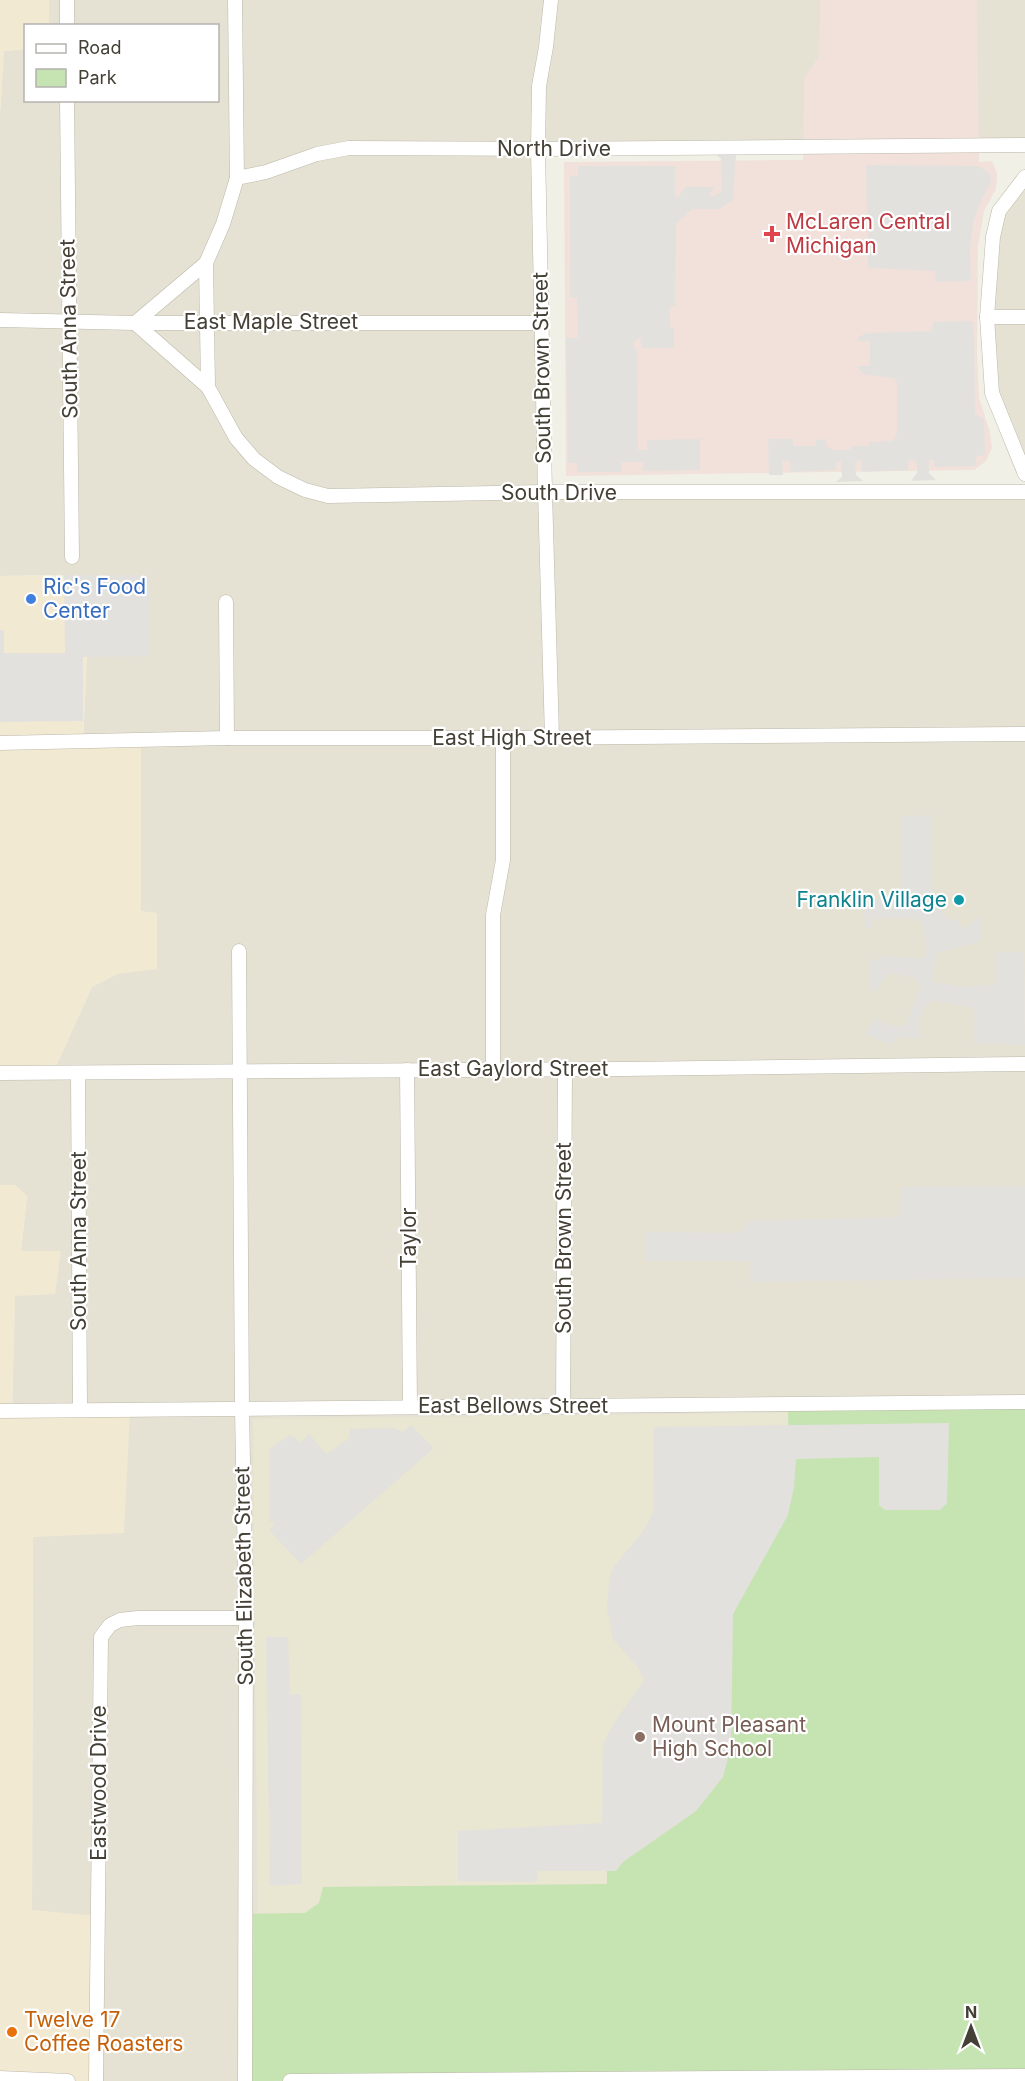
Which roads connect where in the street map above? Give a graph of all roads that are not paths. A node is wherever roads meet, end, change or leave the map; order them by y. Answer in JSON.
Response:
{"nodes":[{"id":1,"x":67,"y":0,"type":"edge"},
{"id":2,"x":235,"y":0,"type":"edge"},
{"id":3,"x":551,"y":0,"type":"edge"},
{"id":4,"x":67,"y":24,"type":"edge"},
{"id":5,"x":67,"y":102,"type":"edge"},
{"id":6,"x":1025,"y":145,"type":"edge"},
{"id":7,"x":538,"y":149,"type":"junction"},
{"id":8,"x":237,"y":177,"type":"junction"},
{"id":9,"x":1025,"y":177,"type":"edge"},
{"id":10,"x":206,"y":263,"type":"junction"},
{"id":11,"x":987,"y":317,"type":"junction"},
{"id":12,"x":1025,"y":317,"type":"edge"},
{"id":13,"x":0,"y":320,"type":"edge"},
{"id":14,"x":70,"y":321,"type":"junction"},
{"id":15,"x":205,"y":321,"type":"junction"},
{"id":16,"x":135,"y":323,"type":"junction"},
{"id":17,"x":542,"y":323,"type":"junction"},
{"id":18,"x":208,"y":387,"type":"junction"},
{"id":19,"x":1025,"y":474,"type":"edge"},
{"id":20,"x":544,"y":492,"type":"junction"},
{"id":21,"x":1025,"y":492,"type":"edge"},
{"id":22,"x":72,"y":557,"type":"dead end"},
{"id":23,"x":226,"y":602,"type":"dead end"},
{"id":24,"x":1025,"y":734,"type":"edge"},
{"id":25,"x":552,"y":737,"type":"junction"},
{"id":26,"x":227,"y":738,"type":"junction"},
{"id":27,"x":503,"y":738,"type":"junction"},
{"id":28,"x":0,"y":743,"type":"edge"},
{"id":29,"x":239,"y":951,"type":"dead end"},
{"id":30,"x":1025,"y":1064,"type":"edge"},
{"id":31,"x":493,"y":1069,"type":"junction"},
{"id":32,"x":565,"y":1069,"type":"junction"},
{"id":33,"x":240,"y":1070,"type":"junction"},
{"id":34,"x":407,"y":1070,"type":"junction"},
{"id":35,"x":0,"y":1073,"type":"edge"},
{"id":36,"x":78,"y":1073,"type":"junction"},
{"id":37,"x":1025,"y":1402,"type":"edge"},
{"id":38,"x":410,"y":1406,"type":"junction"},
{"id":39,"x":563,"y":1407,"type":"junction"},
{"id":40,"x":242,"y":1409,"type":"junction"},
{"id":41,"x":0,"y":1410,"type":"edge"},
{"id":42,"x":80,"y":1410,"type":"junction"},
{"id":43,"x":246,"y":1618,"type":"junction"},
{"id":44,"x":1025,"y":2076,"type":"edge"},
{"id":45,"x":0,"y":2078,"type":"edge"},
{"id":46,"x":984,"y":2079,"type":"edge"},
{"id":47,"x":487,"y":2080,"type":"edge"},
{"id":48,"x":68,"y":2081,"type":"edge"},
{"id":49,"x":96,"y":2081,"type":"edge"},
{"id":50,"x":245,"y":2081,"type":"edge"},
{"id":51,"x":290,"y":2081,"type":"edge"}],
"edges":[{"from":1,"to":4,"type":"street"},
{"from":2,"to":8,"type":"street"},
{"from":3,"to":7,"type":"street","name":"South Brown Street"},
{"from":5,"to":14,"type":"street","name":"South Anna Street"},
{"from":6,"to":7,"type":"street","name":"North Drive"},
{"from":7,"to":8,"type":"street","name":"North Drive"},
{"from":7,"to":17,"type":"street","name":"South Brown Street"},
{"from":8,"to":10,"type":"street"},
{"from":9,"to":11,"type":"street"},
{"from":10,"to":15,"type":"street"},
{"from":10,"to":16,"type":"street"},
{"from":11,"to":12,"type":"street"},
{"from":11,"to":19,"type":"street"},
{"from":13,"to":14,"type":"street","name":"East Maple Street"},
{"from":14,"to":16,"type":"street","name":"East Maple Street"},
{"from":14,"to":22,"type":"street","name":"South Anna Street"},
{"from":15,"to":16,"type":"street","name":"East Maple Street"},
{"from":15,"to":17,"type":"street","name":"East Maple Street"},
{"from":15,"to":18,"type":"street","name":"South Drive"},
{"from":16,"to":18,"type":"street"},
{"from":17,"to":20,"type":"street","name":"South Brown Street"},
{"from":18,"to":20,"type":"street","name":"South Drive"},
{"from":20,"to":21,"type":"street","name":"South Drive"},
{"from":20,"to":25,"type":"street","name":"South Brown Street"},
{"from":23,"to":26,"type":"street"},
{"from":24,"to":25,"type":"street","name":"East High Street"},
{"from":25,"to":27,"type":"street","name":"East High Street"},
{"from":26,"to":27,"type":"street","name":"East High Street"},
{"from":26,"to":28,"type":"street","name":"East High Street"},
{"from":27,"to":31,"type":"street"},
{"from":29,"to":33,"type":"street","name":"South Elizabeth Street"},
{"from":30,"to":32,"type":"street","name":"East Gaylord Street"},
{"from":31,"to":32,"type":"street","name":"East Gaylord Street"},
{"from":31,"to":34,"type":"street","name":"East Gaylord Street"},
{"from":32,"to":39,"type":"street","name":"South Brown Street"},
{"from":33,"to":34,"type":"street","name":"East Gaylord Street"},
{"from":33,"to":36,"type":"street","name":"East Gaylord Street"},
{"from":33,"to":40,"type":"street","name":"South Elizabeth Street"},
{"from":34,"to":38,"type":"street","name":"Taylor"},
{"from":35,"to":36,"type":"street","name":"East Gaylord Street"},
{"from":36,"to":42,"type":"street","name":"South Anna Street"},
{"from":37,"to":39,"type":"street","name":"East Bellows Street"},
{"from":38,"to":39,"type":"street","name":"East Bellows Street"},
{"from":38,"to":40,"type":"street","name":"East Bellows Street"},
{"from":40,"to":42,"type":"street","name":"East Bellows Street"},
{"from":40,"to":43,"type":"street","name":"South Elizabeth Street"},
{"from":41,"to":42,"type":"street","name":"East Bellows Street"},
{"from":43,"to":49,"type":"street","name":"Eastwood Drive"},
{"from":43,"to":50,"type":"street","name":"South Elizabeth Street"},
{"from":44,"to":46,"type":"street"},
{"from":45,"to":48,"type":"street"},
{"from":46,"to":47,"type":"street"},
{"from":47,"to":51,"type":"street"}]}
